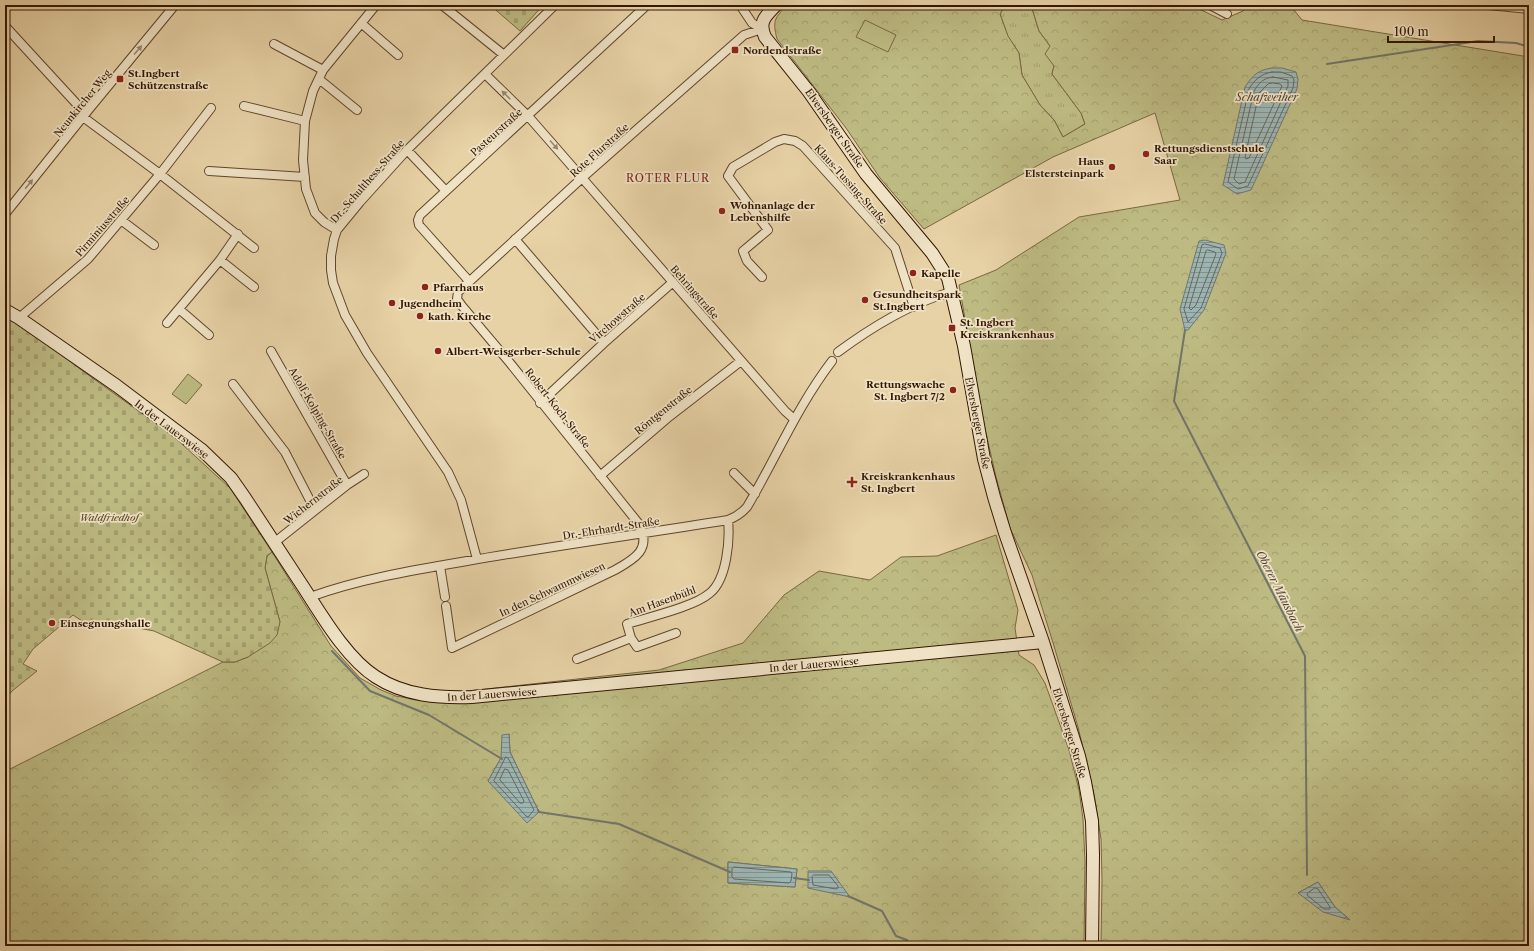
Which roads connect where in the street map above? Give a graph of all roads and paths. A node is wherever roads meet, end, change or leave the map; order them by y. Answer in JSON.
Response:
{"nodes":[{"id":1,"x":175,"y":5,"type":"edge"},
{"id":2,"x":376,"y":5,"type":"edge"},
{"id":3,"x":442,"y":5,"type":"edge"},
{"id":4,"x":555,"y":5,"type":"edge"},
{"id":5,"x":647,"y":5,"type":"edge"},
{"id":6,"x":740,"y":5,"type":"edge"},
{"id":7,"x":776,"y":5,"type":"edge"},
{"id":8,"x":1210,"y":5,"type":"edge"},
{"id":9,"x":1488,"y":5,"type":"edge"},
{"id":10,"x":1529,"y":9,"type":"edge"},
{"id":11,"x":1227,"y":14,"type":"dead end"},
{"id":12,"x":361,"y":23,"type":"junction"},
{"id":13,"x":5,"y":26,"type":"edge"},
{"id":14,"x":762,"y":29,"type":"junction"},
{"id":15,"x":274,"y":44,"type":"dead end"},
{"id":16,"x":398,"y":55,"type":"dead end"},
{"id":17,"x":504,"y":55,"type":"junction"},
{"id":18,"x":323,"y":70,"type":"junction"},
{"id":19,"x":485,"y":74,"type":"junction"},
{"id":20,"x":319,"y":78,"type":"junction"},
{"id":21,"x":244,"y":106,"type":"dead end"},
{"id":22,"x":211,"y":108,"type":"dead end"},
{"id":23,"x":357,"y":110,"type":"dead end"},
{"id":24,"x":84,"y":115,"type":"junction"},
{"id":25,"x":528,"y":116,"type":"junction"},
{"id":26,"x":305,"y":121,"type":"junction"},
{"id":27,"x":407,"y":150,"type":"junction"},
{"id":28,"x":208,"y":171,"type":"dead end"},
{"id":29,"x":160,"y":174,"type":"junction"},
{"id":30,"x":305,"y":177,"type":"junction"},
{"id":31,"x":582,"y":178,"type":"junction"},
{"id":32,"x":446,"y":191,"type":"junction"},
{"id":33,"x":5,"y":214,"type":"edge"},
{"id":34,"x":121,"y":220,"type":"junction"},
{"id":35,"x":337,"y":230,"type":"junction"},
{"id":36,"x":238,"y":234,"type":"junction"},
{"id":37,"x":515,"y":239,"type":"junction"},
{"id":38,"x":154,"y":245,"type":"dead end"},
{"id":39,"x":254,"y":248,"type":"dead end"},
{"id":40,"x":220,"y":260,"type":"junction"},
{"id":41,"x":762,"y":277,"type":"dead end"},
{"id":42,"x":469,"y":281,"type":"junction"},
{"id":43,"x":673,"y":282,"type":"junction"},
{"id":44,"x":254,"y":287,"type":"dead end"},
{"id":45,"x":952,"y":292,"type":"junction"},
{"id":46,"x":457,"y":296,"type":"joint"},
{"id":47,"x":914,"y":307,"type":"junction"},
{"id":48,"x":179,"y":309,"type":"junction"},
{"id":49,"x":5,"y":310,"type":"edge"},
{"id":50,"x":19,"y":318,"type":"junction"},
{"id":51,"x":167,"y":323,"type":"dead end"},
{"id":52,"x":209,"y":335,"type":"dead end"},
{"id":53,"x":604,"y":343,"type":"junction"},
{"id":54,"x":270,"y":350,"type":"dead end"},
{"id":55,"x":838,"y":352,"type":"dead end"},
{"id":56,"x":741,"y":361,"type":"junction"},
{"id":57,"x":832,"y":361,"type":"dead end"},
{"id":58,"x":233,"y":384,"type":"dead end"},
{"id":59,"x":540,"y":402,"type":"junction"},
{"id":60,"x":794,"y":419,"type":"junction"},
{"id":61,"x":734,"y":473,"type":"dead end"},
{"id":62,"x":364,"y":474,"type":"dead end"},
{"id":63,"x":600,"y":476,"type":"junction"},
{"id":64,"x":347,"y":485,"type":"junction"},
{"id":65,"x":755,"y":494,"type":"junction"},
{"id":66,"x":315,"y":510,"type":"junction"},
{"id":67,"x":728,"y":520,"type":"junction"},
{"id":68,"x":642,"y":533,"type":"junction"},
{"id":69,"x":275,"y":542,"type":"junction"},
{"id":70,"x":477,"y":559,"type":"junction"},
{"id":71,"x":440,"y":566,"type":"junction"},
{"id":72,"x":445,"y":596,"type":"dead end"},
{"id":73,"x":310,"y":597,"type":"junction"},
{"id":74,"x":446,"y":606,"type":"dead end"},
{"id":75,"x":676,"y":633,"type":"dead end"},
{"id":76,"x":630,"y":638,"type":"junction"},
{"id":77,"x":1043,"y":642,"type":"junction"},
{"id":78,"x":576,"y":659,"type":"dead end"},
{"id":79,"x":1092,"y":946,"type":"edge"}],
"edges":[{"from":24,"to":1,"type":"street","name":"Neunkircher Weg","one_way":true},
{"from":2,"to":12,"type":"street"},
{"from":3,"to":17,"type":"street"},
{"from":4,"to":17,"type":"street","name":"Dr.-Schulthess-Straße"},
{"from":5,"to":25,"type":"street","name":"Pasteurstraße"},
{"from":6,"to":14,"type":"street"},
{"from":7,"to":14,"type":"street"},
{"from":8,"to":11,"type":"street"},
{"from":9,"to":10,"type":"street"},
{"from":12,"to":16,"type":"street"},
{"from":12,"to":18,"type":"street"},
{"from":13,"to":24,"type":"street"},
{"from":14,"to":31,"type":"street","name":"Rote Flurstraße"},
{"from":14,"to":45,"type":"street","name":"Elversberger Straße"},
{"from":15,"to":18,"type":"street"},
{"from":17,"to":19,"type":"street","name":"Dr.-Schulthess-Straße"},
{"from":18,"to":20,"type":"street"},
{"from":25,"to":19,"type":"street","name":"Behringstraße","one_way":true},
{"from":19,"to":27,"type":"street","name":"Dr.-Schulthess-Straße"},
{"from":20,"to":23,"type":"street"},
{"from":20,"to":26,"type":"street"},
{"from":21,"to":26,"type":"street"},
{"from":22,"to":29,"type":"street","name":"Pirminiusstraße"},
{"from":24,"to":29,"type":"street"},
{"from":33,"to":24,"type":"street","name":"Neunkircher Weg","one_way":true},
{"from":25,"to":31,"type":"street","name":"Behringstraße","one_way":true},
{"from":25,"to":32,"type":"street","name":"Pasteurstraße"},
{"from":26,"to":30,"type":"street"},
{"from":27,"to":32,"type":"street"},
{"from":27,"to":35,"type":"street","name":"Dr.-Schulthess-Straße"},
{"from":28,"to":30,"type":"street"},
{"from":29,"to":34,"type":"street","name":"Pirminiusstraße"},
{"from":29,"to":36,"type":"street"},
{"from":30,"to":35,"type":"street"},
{"from":31,"to":37,"type":"street","name":"Rote Flurstraße"},
{"from":31,"to":43,"type":"street","name":"Behringstraße"},
{"from":32,"to":42,"type":"street","name":"Pasteurstraße"},
{"from":34,"to":38,"type":"street"},
{"from":34,"to":50,"type":"street","name":"Pirminiusstraße"},
{"from":35,"to":70,"type":"street","name":"Dr.-Schulthess-Straße"},
{"from":36,"to":39,"type":"street"},
{"from":36,"to":40,"type":"street"},
{"from":37,"to":42,"type":"street","name":"Rote Flurstraße"},
{"from":37,"to":53,"type":"street"},
{"from":40,"to":44,"type":"street"},
{"from":40,"to":48,"type":"street"},
{"from":41,"to":47,"type":"street","name":"Klaus-Tussing-Straße"},
{"from":42,"to":46,"type":"street","name":"Rote Flurstraße"},
{"from":43,"to":53,"type":"street","name":"Virchowstraße"},
{"from":43,"to":56,"type":"street","name":"Behringstraße"},
{"from":45,"to":47,"type":"street"},
{"from":45,"to":77,"type":"street","name":"Elversberger Straße"},
{"from":46,"to":59,"type":"street","name":"Robert-Koch-Straße"},
{"from":47,"to":55,"type":"street"},
{"from":48,"to":51,"type":"street"},
{"from":48,"to":52,"type":"street"},
{"from":49,"to":50,"type":"street","name":"In der Lauerswiese"},
{"from":50,"to":69,"type":"street","name":"In der Lauerswiese"},
{"from":53,"to":59,"type":"street","name":"Virchowstraße"},
{"from":54,"to":64,"type":"street","name":"Adolf-Kolping-Straße"},
{"from":56,"to":60,"type":"street","name":"Behringstraße"},
{"from":56,"to":63,"type":"street","name":"Röntgenstraße"},
{"from":57,"to":60,"type":"street","name":"Dr.-Ehrhardt-Straße"},
{"from":58,"to":66,"type":"street"},
{"from":59,"to":63,"type":"street","name":"Robert-Koch-Straße"},
{"from":60,"to":65,"type":"street","name":"Dr.-Ehrhardt-Straße"},
{"from":61,"to":65,"type":"street"},
{"from":62,"to":64,"type":"street","name":"Wichernstraße"},
{"from":63,"to":68,"type":"street","name":"Robert-Koch-Straße"},
{"from":64,"to":66,"type":"street","name":"Wichernstraße"},
{"from":65,"to":67,"type":"street","name":"Dr.-Ehrhardt-Straße"},
{"from":66,"to":69,"type":"street","name":"Wichernstraße"},
{"from":67,"to":68,"type":"street","name":"Dr.-Ehrhardt-Straße"},
{"from":67,"to":76,"type":"street","name":"Am Hasenbühl"},
{"from":68,"to":70,"type":"street","name":"Dr.-Ehrhardt-Straße"},
{"from":68,"to":74,"type":"street","name":"In den Schwammwiesen"},
{"from":69,"to":73,"type":"street","name":"In der Lauerswiese"},
{"from":70,"to":71,"type":"street","name":"Dr.-Ehrhardt-Straße"},
{"from":71,"to":72,"type":"street"},
{"from":71,"to":73,"type":"street","name":"Dr.-Ehrhardt-Straße"},
{"from":73,"to":77,"type":"street","name":"In der Lauerswiese"},
{"from":75,"to":76,"type":"street"},
{"from":76,"to":78,"type":"street"},
{"from":77,"to":79,"type":"street","name":"Elversberger Straße"}]}
